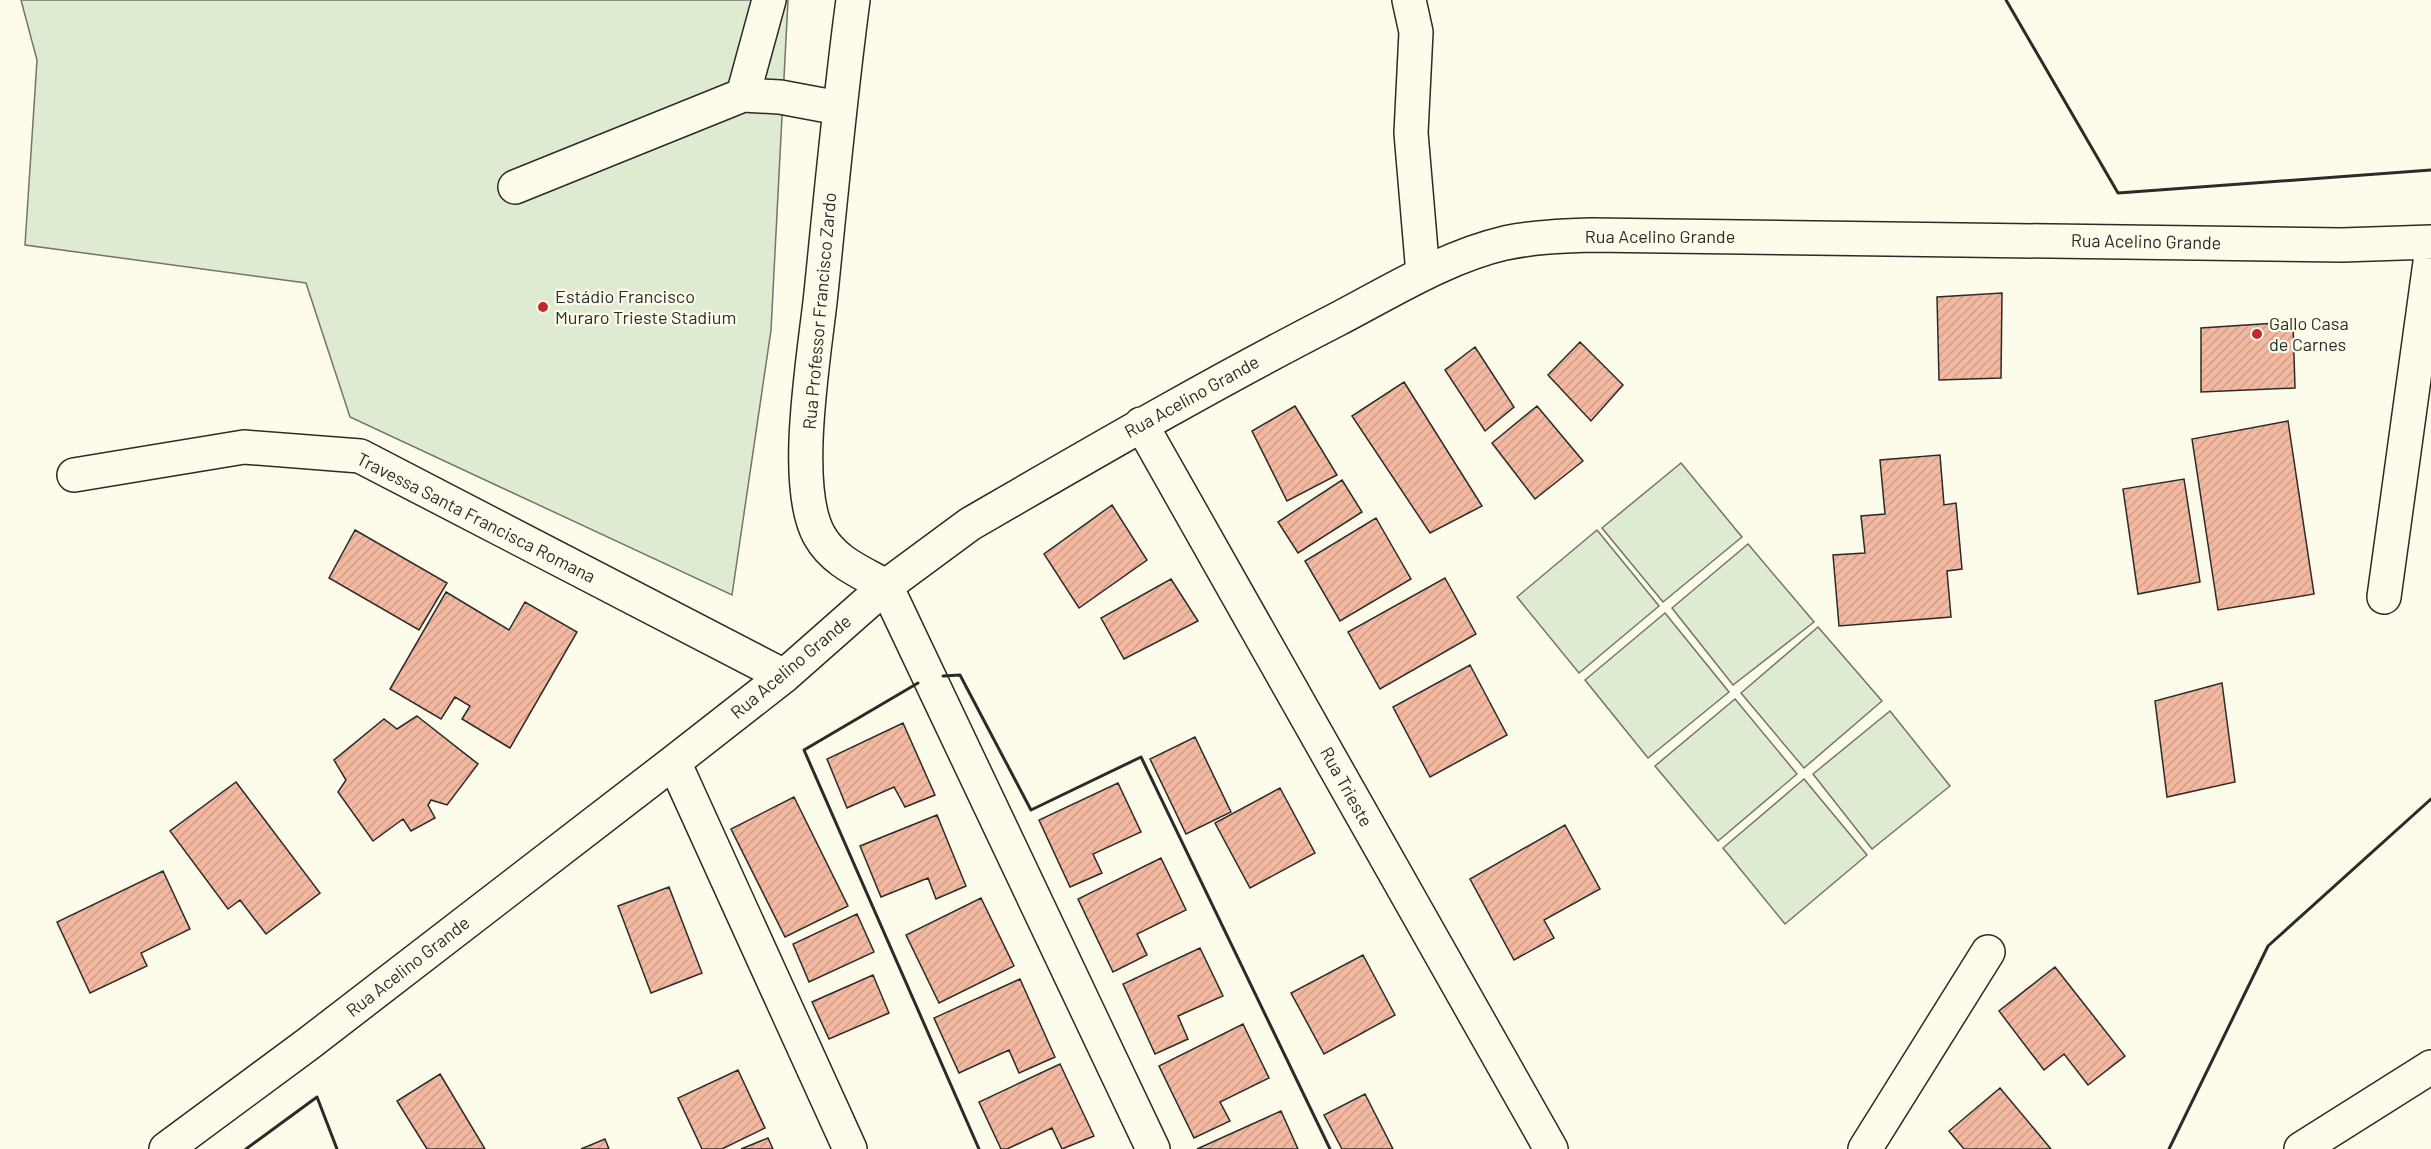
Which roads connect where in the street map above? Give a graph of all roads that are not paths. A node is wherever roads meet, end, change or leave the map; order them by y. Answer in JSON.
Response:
{"nodes":[{"id":1,"x":769,"y":0,"type":"edge"},
{"id":2,"x":853,"y":0,"type":"edge"},
{"id":3,"x":1409,"y":0,"type":"edge"},
{"id":4,"x":743,"y":95,"type":"junction"},
{"id":5,"x":839,"y":108,"type":"junction"},
{"id":6,"x":515,"y":187,"type":"dead end"},
{"id":7,"x":2431,"y":242,"type":"edge"},
{"id":8,"x":2431,"y":255,"type":"edge"},
{"id":9,"x":1423,"y":274,"type":"junction"},
{"id":10,"x":1141,"y":424,"type":"junction"},
{"id":11,"x":75,"y":475,"type":"dead end"},
{"id":12,"x":886,"y":586,"type":"junction"},
{"id":13,"x":2384,"y":597,"type":"dead end"},
{"id":14,"x":784,"y":676,"type":"junction"},
{"id":15,"x":674,"y":762,"type":"junction"},
{"id":16,"x":1988,"y":952,"type":"dead end"},
{"id":17,"x":2428,"y":1074,"type":"edge"},
{"id":18,"x":166,"y":1149,"type":"edge"},
{"id":19,"x":850,"y":1149,"type":"edge"},
{"id":20,"x":1153,"y":1149,"type":"edge"},
{"id":21,"x":1551,"y":1149,"type":"edge"},
{"id":22,"x":1865,"y":1149,"type":"edge"},
{"id":23,"x":2301,"y":1149,"type":"edge"}],
"edges":[{"from":1,"to":4,"type":"street"},
{"from":2,"to":5,"type":"street","name":"Rua Professor Francisco Zardo"},
{"from":3,"to":9,"type":"street"},
{"from":4,"to":5,"type":"street"},
{"from":4,"to":6,"type":"street"},
{"from":5,"to":12,"type":"street","name":"Rua Professor Francisco Zardo"},
{"from":7,"to":9,"type":"street","name":"Rua Acelino Grande"},
{"from":8,"to":13,"type":"street"},
{"from":9,"to":10,"type":"street","name":"Rua Acelino Grande"},
{"from":10,"to":12,"type":"street","name":"Rua Acelino Grande"},
{"from":10,"to":21,"type":"street","name":"Rua Trieste"},
{"from":11,"to":14,"type":"street","name":"Travessa Santa Francisca Romana"},
{"from":12,"to":14,"type":"street","name":"Rua Acelino Grande"},
{"from":12,"to":20,"type":"street"},
{"from":14,"to":15,"type":"street","name":"Rua Acelino Grande"},
{"from":15,"to":18,"type":"street","name":"Rua Acelino Grande"},
{"from":15,"to":19,"type":"street"},
{"from":16,"to":22,"type":"street"},
{"from":17,"to":23,"type":"street"}]}
